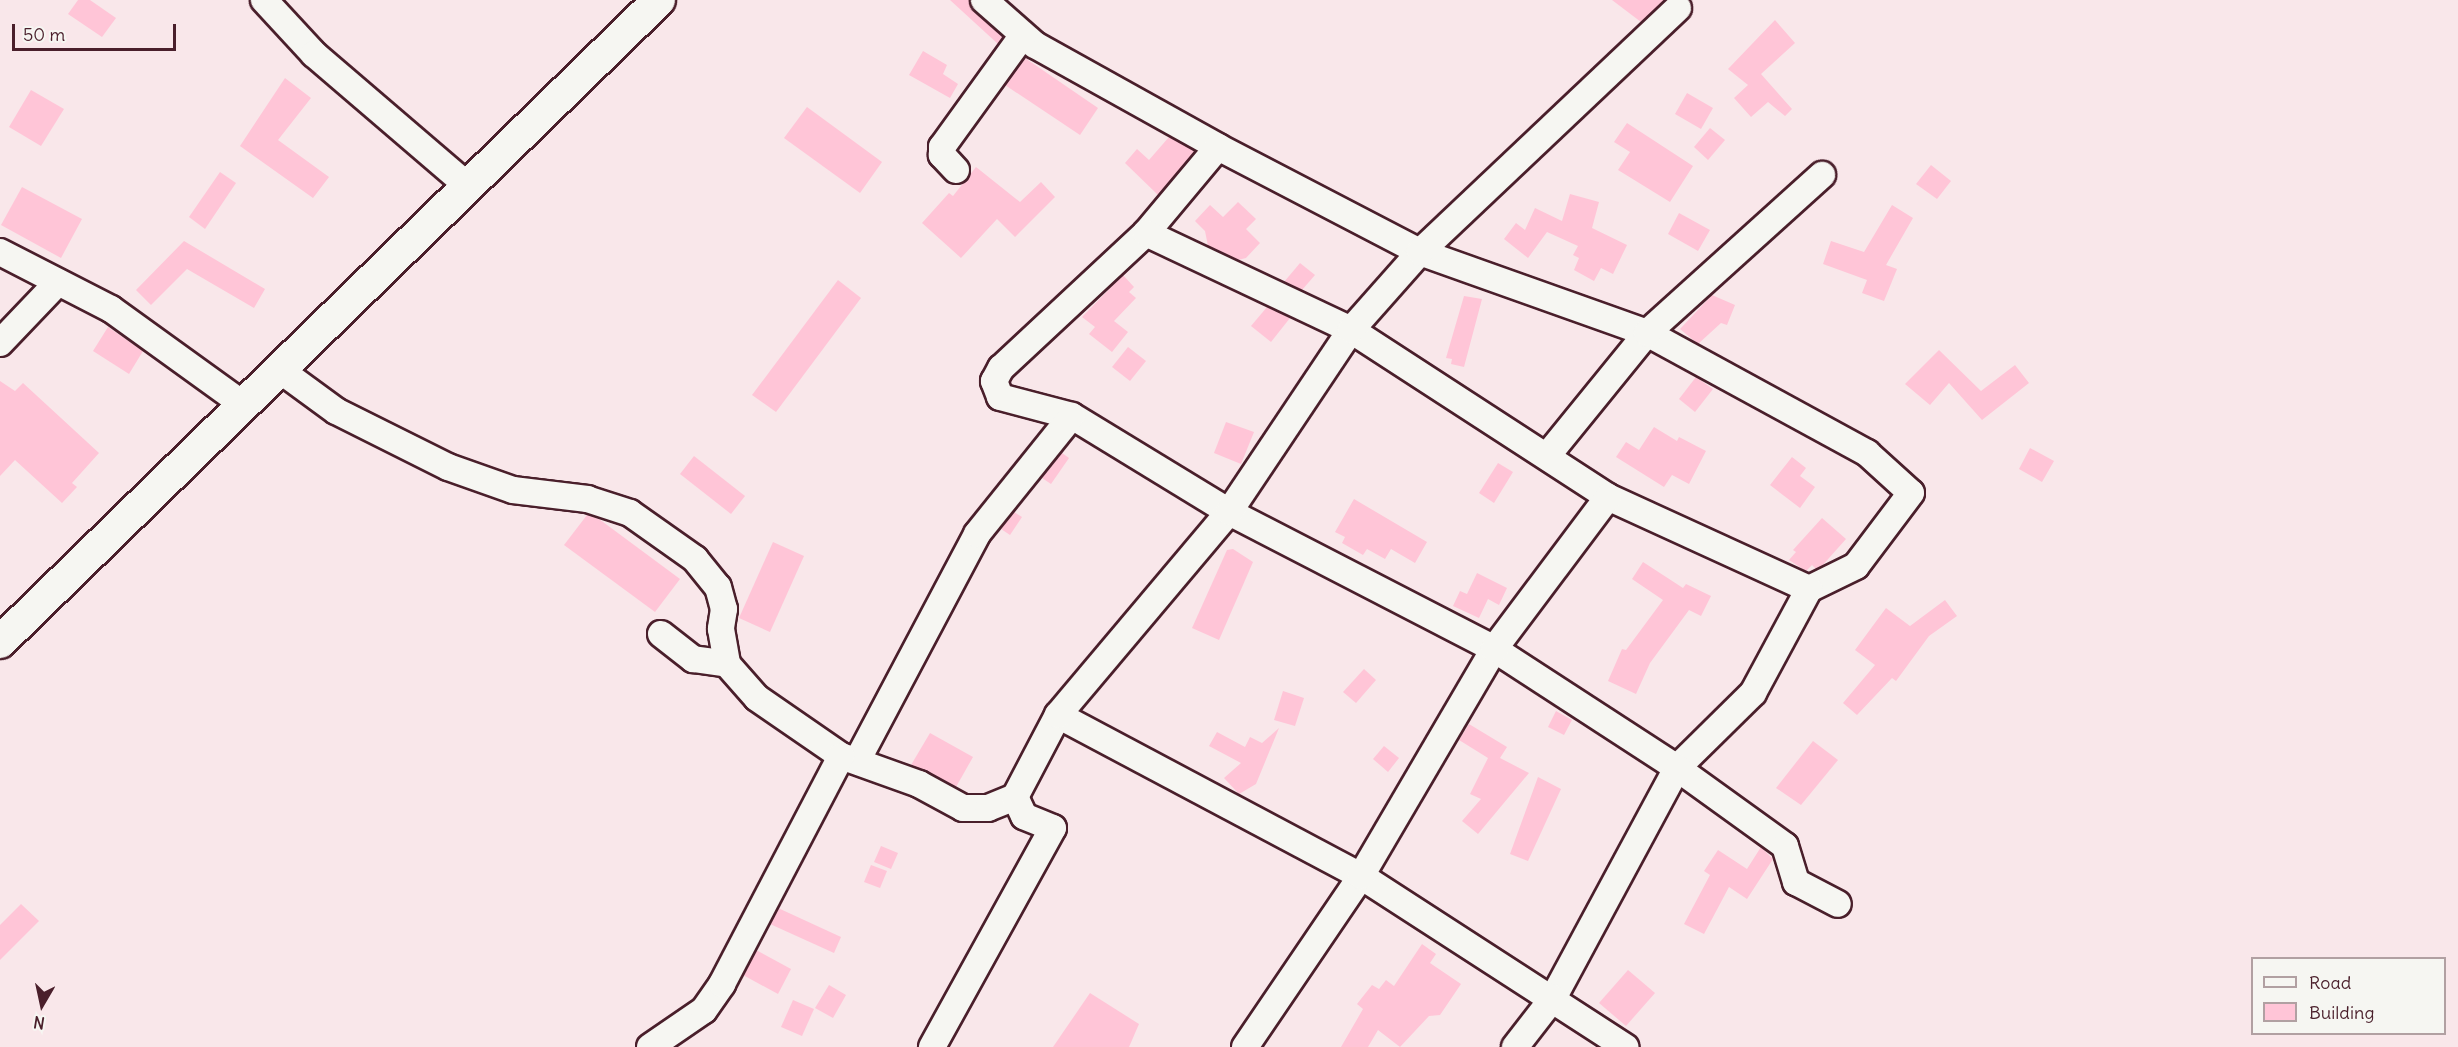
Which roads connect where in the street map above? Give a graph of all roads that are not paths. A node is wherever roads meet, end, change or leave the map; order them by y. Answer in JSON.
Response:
{"nodes":[{"id":1,"x":264,"y":0,"type":"edge"},
{"id":2,"x":659,"y":0,"type":"edge"},
{"id":3,"x":984,"y":0,"type":"edge"},
{"id":4,"x":1678,"y":8,"type":"dead end"},
{"id":5,"x":1023,"y":35,"type":"junction"},
{"id":6,"x":1218,"y":147,"type":"junction"},
{"id":7,"x":956,"y":170,"type":"dead end"},
{"id":8,"x":1822,"y":175,"type":"dead end"},
{"id":9,"x":468,"y":186,"type":"junction"},
{"id":10,"x":1146,"y":233,"type":"junction"},
{"id":11,"x":0,"y":252,"type":"edge"},
{"id":12,"x":1420,"y":252,"type":"junction"},
{"id":13,"x":58,"y":282,"type":"junction"},
{"id":14,"x":1351,"y":330,"type":"junction"},
{"id":15,"x":1647,"y":333,"type":"junction"},
{"id":16,"x":0,"y":343,"type":"edge"},
{"id":17,"x":280,"y":370,"type":"junction"},
{"id":18,"x":244,"y":405,"type":"junction"},
{"id":19,"x":1072,"y":416,"type":"junction"},
{"id":20,"x":1547,"y":456,"type":"junction"},
{"id":21,"x":1608,"y":497,"type":"junction"},
{"id":22,"x":1229,"y":512,"type":"junction"},
{"id":23,"x":1809,"y":589,"type":"junction"},
{"id":24,"x":661,"y":634,"type":"dead end"},
{"id":25,"x":0,"y":642,"type":"edge"},
{"id":26,"x":1494,"y":649,"type":"junction"},
{"id":27,"x":728,"y":664,"type":"junction"},
{"id":28,"x":1058,"y":715,"type":"junction"},
{"id":29,"x":849,"y":758,"type":"junction"},
{"id":30,"x":1677,"y":768,"type":"junction"},
{"id":31,"x":1020,"y":806,"type":"junction"},
{"id":32,"x":1361,"y":876,"type":"junction"},
{"id":33,"x":1838,"y":904,"type":"dead end"},
{"id":34,"x":1552,"y":998,"type":"junction"},
{"id":35,"x":650,"y":1047,"type":"edge"},
{"id":36,"x":932,"y":1047,"type":"edge"},
{"id":37,"x":1245,"y":1047,"type":"edge"},
{"id":38,"x":1515,"y":1047,"type":"edge"},
{"id":39,"x":1625,"y":1047,"type":"edge"}],
"edges":[{"from":1,"to":9,"type":"street"},
{"from":2,"to":9,"type":"main road"},
{"from":3,"to":5,"type":"street"},
{"from":4,"to":12,"type":"street"},
{"from":5,"to":6,"type":"street"},
{"from":5,"to":7,"type":"street"},
{"from":6,"to":10,"type":"street"},
{"from":6,"to":12,"type":"street"},
{"from":8,"to":15,"type":"street"},
{"from":9,"to":17,"type":"main road"},
{"from":10,"to":14,"type":"street"},
{"from":10,"to":19,"type":"street"},
{"from":11,"to":13,"type":"street"},
{"from":12,"to":14,"type":"street"},
{"from":12,"to":15,"type":"street"},
{"from":13,"to":16,"type":"street"},
{"from":13,"to":18,"type":"street"},
{"from":14,"to":20,"type":"street"},
{"from":14,"to":22,"type":"street"},
{"from":15,"to":20,"type":"street"},
{"from":15,"to":23,"type":"street"},
{"from":17,"to":18,"type":"main road"},
{"from":17,"to":27,"type":"street"},
{"from":18,"to":25,"type":"main road"},
{"from":19,"to":22,"type":"street"},
{"from":19,"to":29,"type":"street"},
{"from":20,"to":21,"type":"street"},
{"from":21,"to":23,"type":"street"},
{"from":21,"to":26,"type":"street"},
{"from":22,"to":26,"type":"street"},
{"from":22,"to":28,"type":"street"},
{"from":23,"to":30,"type":"street"},
{"from":24,"to":27,"type":"street"},
{"from":26,"to":30,"type":"street"},
{"from":26,"to":32,"type":"street"},
{"from":27,"to":29,"type":"street"},
{"from":28,"to":31,"type":"street"},
{"from":28,"to":32,"type":"street"},
{"from":29,"to":31,"type":"street"},
{"from":29,"to":35,"type":"street"},
{"from":30,"to":33,"type":"street"},
{"from":30,"to":34,"type":"street"},
{"from":31,"to":36,"type":"street"},
{"from":32,"to":34,"type":"street"},
{"from":32,"to":37,"type":"street"},
{"from":34,"to":38,"type":"street"},
{"from":34,"to":39,"type":"street"}]}
